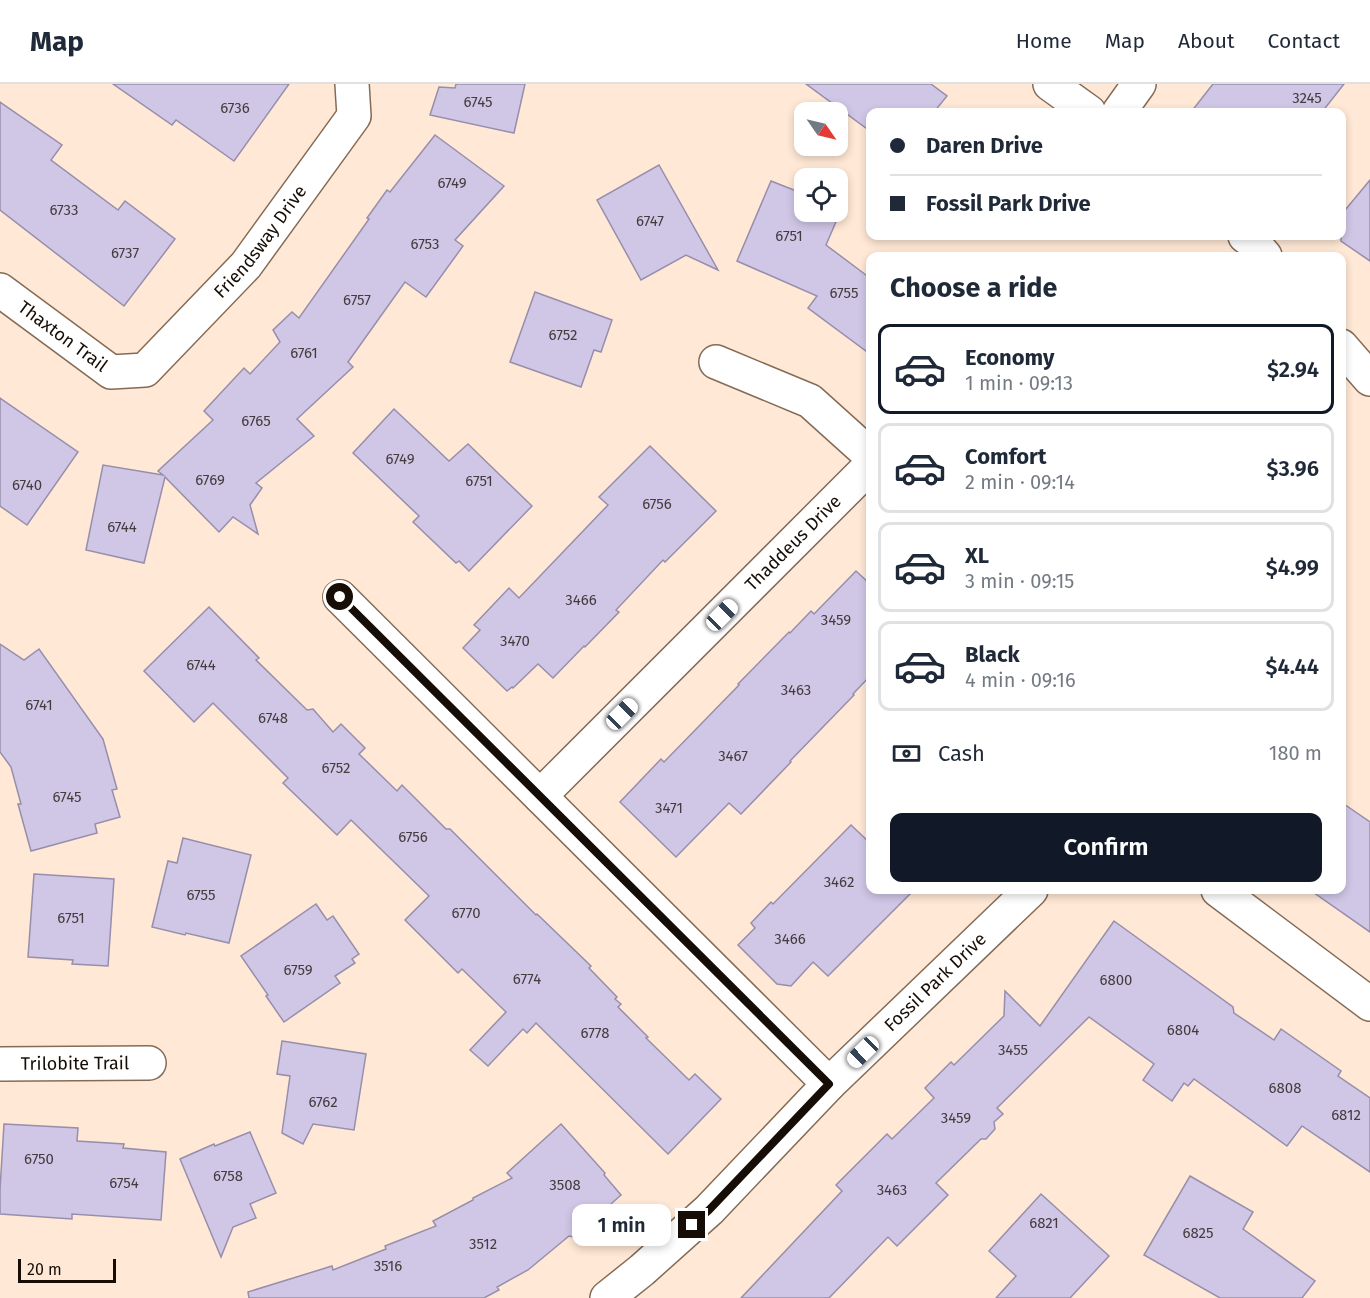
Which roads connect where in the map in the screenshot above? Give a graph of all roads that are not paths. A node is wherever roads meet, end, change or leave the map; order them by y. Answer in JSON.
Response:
{"nodes":[{"id":1,"x":352,"y":84,"type":"edge"},
{"id":2,"x":1050,"y":84,"type":"edge"},
{"id":3,"x":1139,"y":84,"type":"edge"},
{"id":4,"x":1083,"y":108,"type":"edge"},
{"id":5,"x":1122,"y":108,"type":"edge"},
{"id":6,"x":1250,"y":240,"type":"edge"},
{"id":7,"x":1262,"y":252,"type":"edge"},
{"id":8,"x":0,"y":290,"type":"edge"},
{"id":9,"x":1346,"y":352,"type":"edge"},
{"id":10,"x":716,"y":362,"type":"dead end"},
{"id":11,"x":130,"y":371,"type":"joint"},
{"id":12,"x":1370,"y":379,"type":"edge"},
{"id":13,"x":866,"y":451,"type":"edge"},
{"id":14,"x":866,"y":470,"type":"edge"},
{"id":15,"x":340,"y":597,"type":"dead end"},
{"id":16,"x":540,"y":796,"type":"junction"},
{"id":17,"x":1027,"y":894,"type":"edge"},
{"id":18,"x":1223,"y":894,"type":"edge"},
{"id":19,"x":1370,"y":1004,"type":"edge"},
{"id":20,"x":149,"y":1063,"type":"dead end"},
{"id":21,"x":0,"y":1064,"type":"edge"},
{"id":22,"x":829,"y":1084,"type":"junction"},
{"id":23,"x":608,"y":1298,"type":"edge"}],
"edges":[{"from":1,"to":11,"type":"street","name":"Friendsway Drive"},
{"from":2,"to":4,"type":"street"},
{"from":3,"to":5,"type":"street"},
{"from":6,"to":7,"type":"street"},
{"from":8,"to":11,"type":"street","name":"Thaxton Trail"},
{"from":9,"to":12,"type":"street"},
{"from":10,"to":13,"type":"street"},
{"from":14,"to":16,"type":"street","name":"Thaddeus Drive"},
{"from":15,"to":16,"type":"street"},
{"from":16,"to":22,"type":"street"},
{"from":17,"to":22,"type":"street","name":"Fossil Park Drive"},
{"from":18,"to":19,"type":"street"},
{"from":20,"to":21,"type":"street","name":"Trilobite Trail"},
{"from":22,"to":23,"type":"street","name":"Fossil Park Drive"}]}
